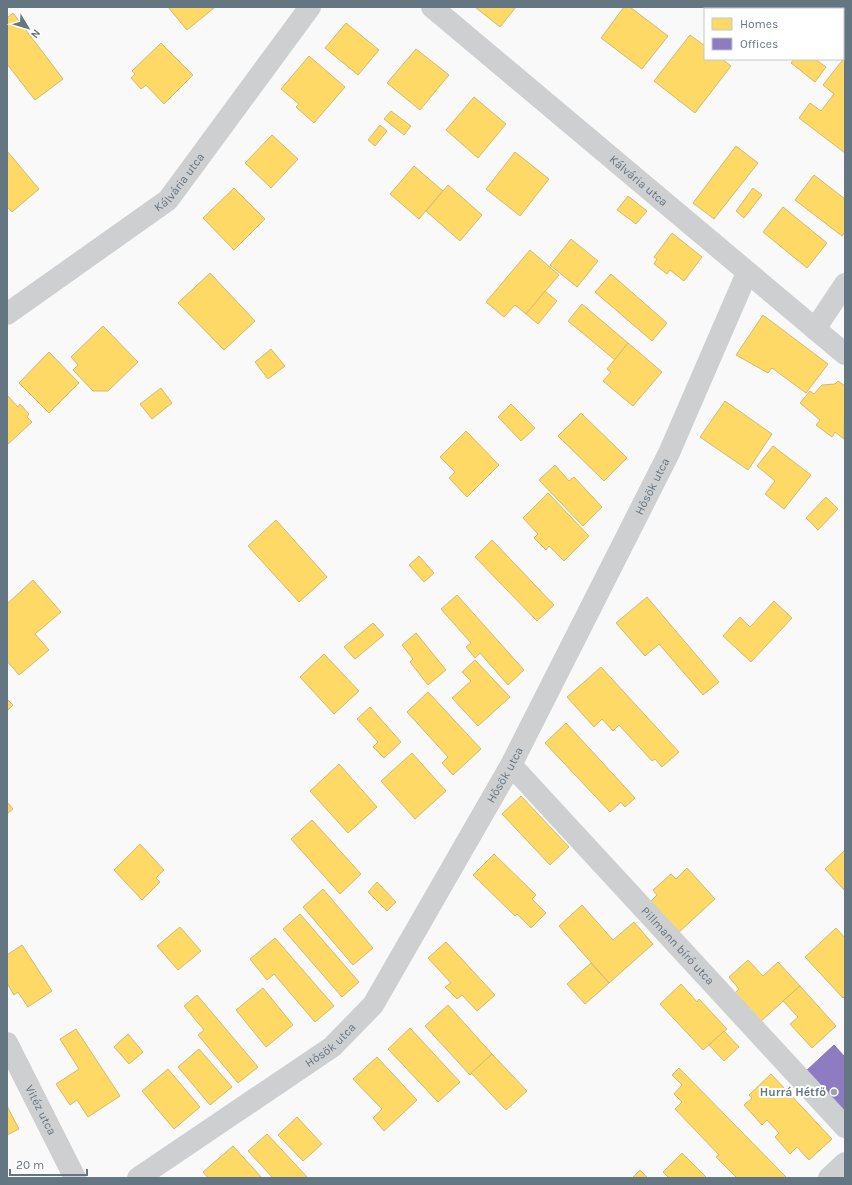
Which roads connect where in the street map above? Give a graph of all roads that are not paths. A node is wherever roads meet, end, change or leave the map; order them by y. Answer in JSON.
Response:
{"nodes":[{"id":1,"x":310,"y":7,"type":"edge"},
{"id":2,"x":432,"y":7,"type":"edge"},
{"id":3,"x":747,"y":272,"type":"junction"},
{"id":4,"x":845,"y":284,"type":"edge"},
{"id":5,"x":7,"y":314,"type":"edge"},
{"id":6,"x":815,"y":329,"type":"junction"},
{"id":7,"x":845,"y":354,"type":"edge"},
{"id":8,"x":511,"y":765,"type":"junction"},
{"id":9,"x":7,"y":1043,"type":"edge"},
{"id":10,"x":845,"y":1127,"type":"edge"},
{"id":11,"x":845,"y":1163,"type":"edge"},
{"id":12,"x":75,"y":1178,"type":"edge"},
{"id":13,"x":138,"y":1178,"type":"edge"},
{"id":14,"x":829,"y":1178,"type":"edge"}],
"edges":[{"from":1,"to":5,"type":"street","name":"Kálvária utca"},
{"from":2,"to":3,"type":"street","name":"Kálvária utca"},
{"from":3,"to":6,"type":"street","name":"Kálvária utca"},
{"from":3,"to":8,"type":"street","name":"Hősök utca"},
{"from":4,"to":6,"type":"street"},
{"from":6,"to":7,"type":"street","name":"Kálvária utca"},
{"from":8,"to":10,"type":"street","name":"Pillmann bíró utca"},
{"from":8,"to":13,"type":"street","name":"Hősök utca"},
{"from":9,"to":12,"type":"street","name":"Vitéz utca"},
{"from":11,"to":14,"type":"street"}]}
